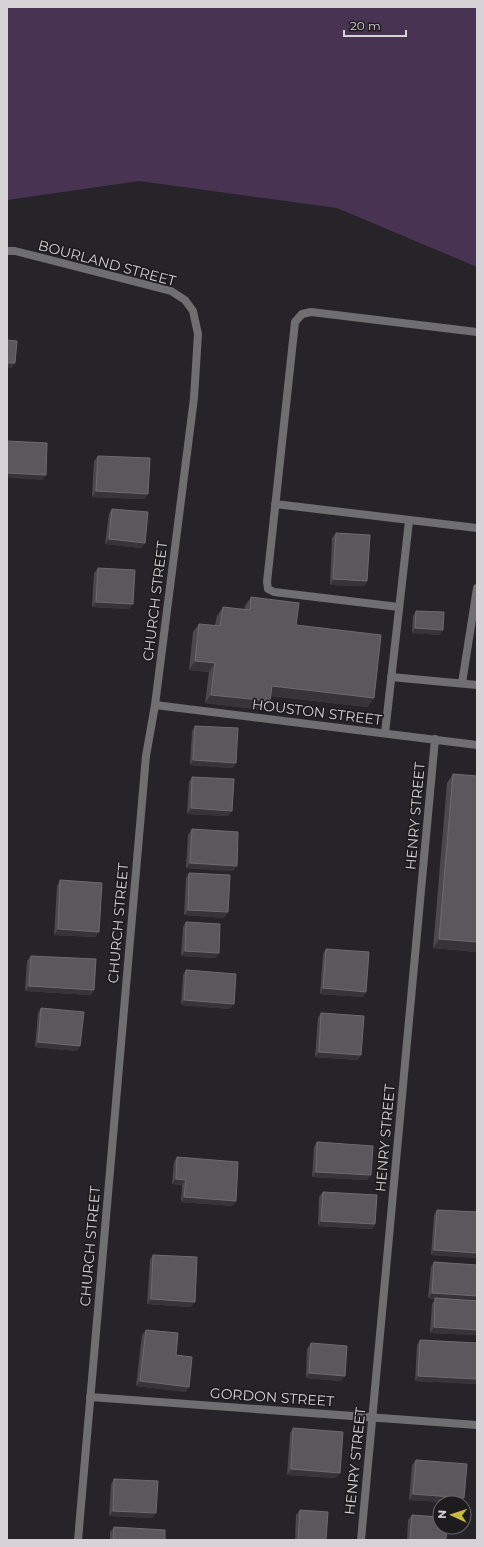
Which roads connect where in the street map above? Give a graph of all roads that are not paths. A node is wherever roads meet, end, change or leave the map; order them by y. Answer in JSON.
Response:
{"nodes":[{"id":1,"x":7,"y":251,"type":"edge"},
{"id":2,"x":193,"y":311,"type":"joint"},
{"id":3,"x":477,"y":332,"type":"edge"},
{"id":4,"x":275,"y":504,"type":"junction"},
{"id":5,"x":409,"y":521,"type":"junction"},
{"id":6,"x":477,"y":528,"type":"edge"},
{"id":7,"x":477,"y":588,"type":"edge"},
{"id":8,"x":399,"y":607,"type":"junction"},
{"id":9,"x":391,"y":676,"type":"junction"},
{"id":10,"x":462,"y":683,"type":"junction"},
{"id":11,"x":477,"y":685,"type":"edge"},
{"id":12,"x":154,"y":705,"type":"junction"},
{"id":13,"x":385,"y":733,"type":"junction"},
{"id":14,"x":435,"y":739,"type":"junction"},
{"id":15,"x":477,"y":745,"type":"edge"},
{"id":16,"x":90,"y":1397,"type":"junction"},
{"id":17,"x":373,"y":1417,"type":"junction"},
{"id":18,"x":477,"y":1425,"type":"edge"},
{"id":19,"x":78,"y":1540,"type":"edge"},
{"id":20,"x":361,"y":1540,"type":"edge"}],
"edges":[{"from":1,"to":2,"type":"street","name":"BOURLAND STREET"},
{"from":2,"to":12,"type":"street","name":"CHURCH STREET"},
{"from":3,"to":4,"type":"street"},
{"from":4,"to":5,"type":"street"},
{"from":4,"to":8,"type":"street"},
{"from":5,"to":6,"type":"street"},
{"from":5,"to":8,"type":"street"},
{"from":7,"to":10,"type":"street"},
{"from":8,"to":9,"type":"street"},
{"from":9,"to":10,"type":"street"},
{"from":9,"to":13,"type":"street"},
{"from":10,"to":11,"type":"street"},
{"from":12,"to":13,"type":"street","name":"HOUSTON STREET"},
{"from":12,"to":16,"type":"street","name":"CHURCH STREET"},
{"from":13,"to":14,"type":"street","name":"HOUSTON STREET"},
{"from":14,"to":15,"type":"street","name":"HOUSTON STREET"},
{"from":14,"to":17,"type":"street","name":"HENRY STREET"},
{"from":16,"to":17,"type":"street","name":"GORDON STREET"},
{"from":16,"to":19,"type":"street","name":"CHURCH STREET"},
{"from":17,"to":18,"type":"street","name":"GORDON STREET"},
{"from":17,"to":20,"type":"street","name":"HENRY STREET"}]}
